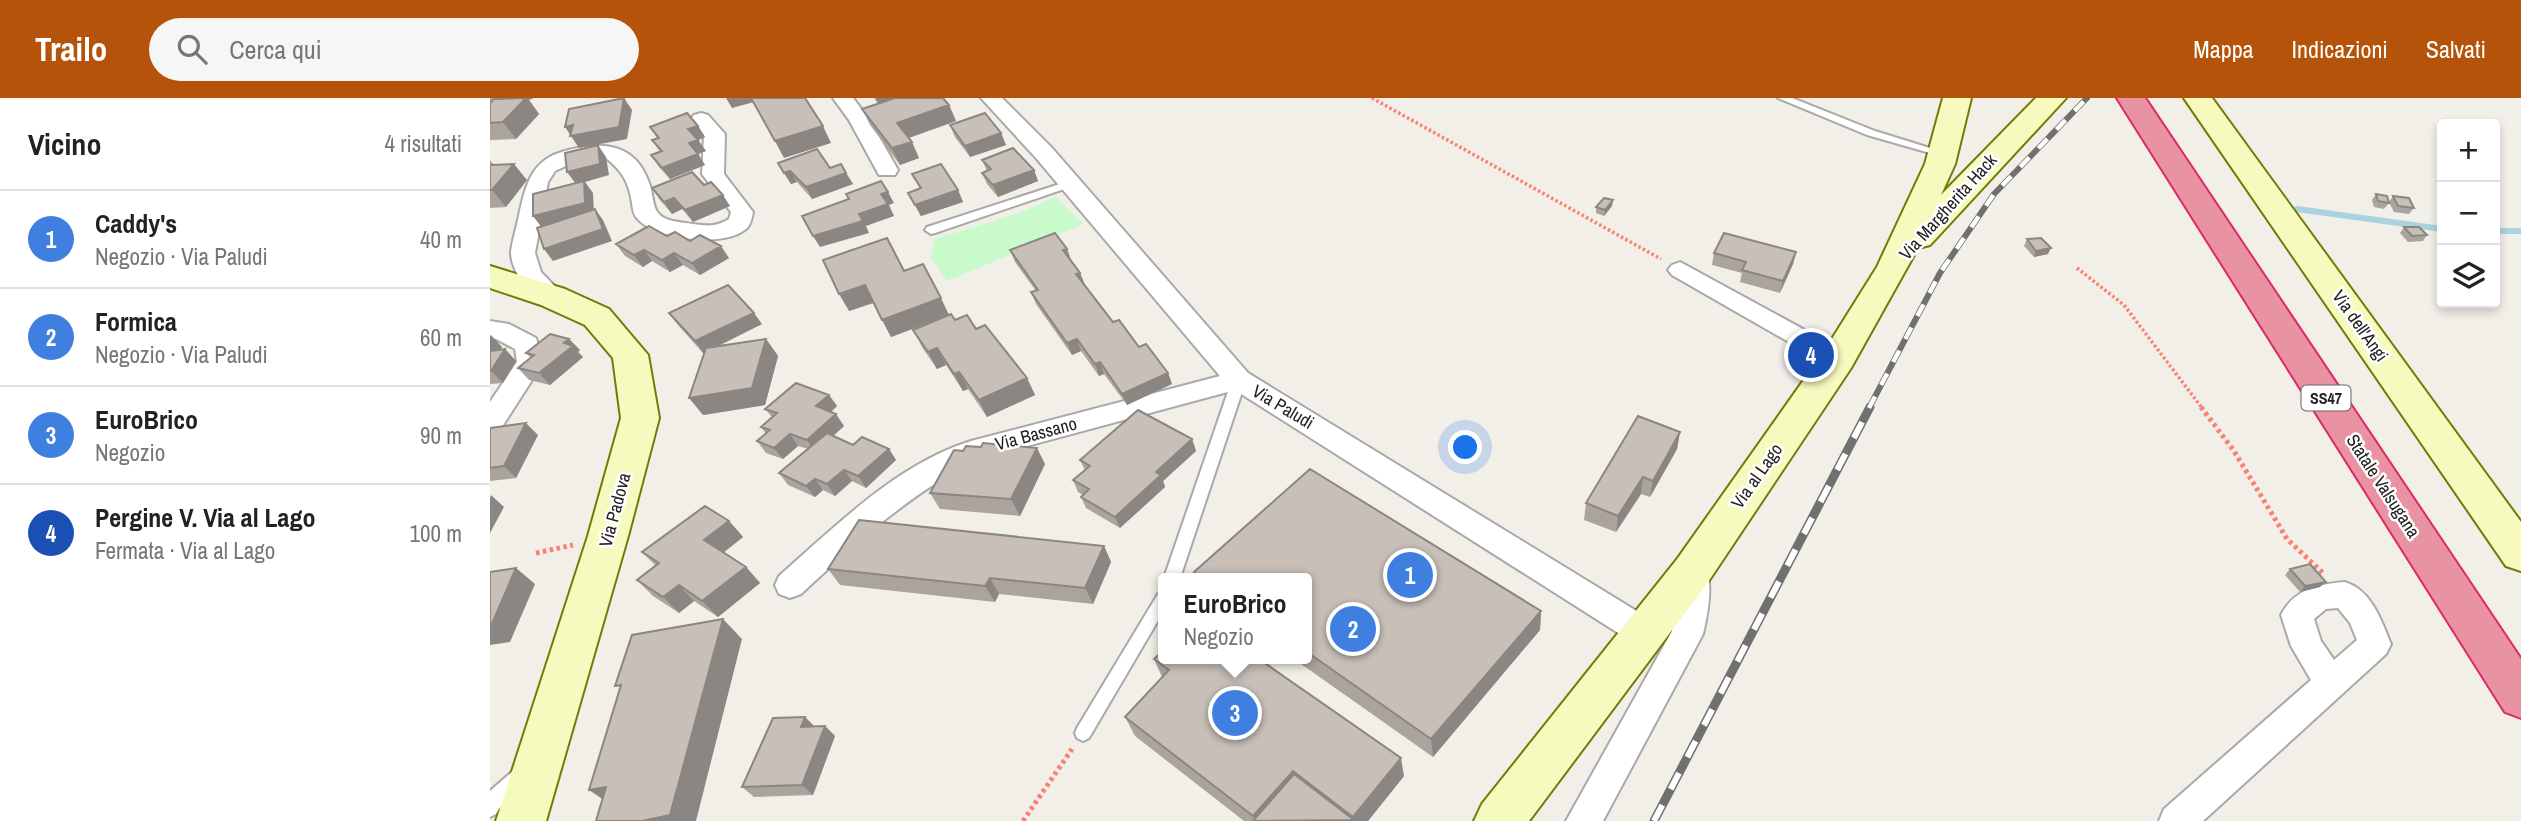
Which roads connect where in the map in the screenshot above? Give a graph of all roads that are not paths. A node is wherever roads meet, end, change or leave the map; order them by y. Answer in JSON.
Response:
{"nodes":[{"id":1,"x":843,"y":98,"type":"edge"},
{"id":2,"x":991,"y":98,"type":"edge"},
{"id":3,"x":1783,"y":98,"type":"edge"},
{"id":4,"x":1957,"y":98,"type":"edge"},
{"id":5,"x":2052,"y":98,"type":"edge"},
{"id":6,"x":2131,"y":98,"type":"edge"},
{"id":7,"x":2148,"y":98,"type":"edge"},
{"id":8,"x":2198,"y":98,"type":"edge"},
{"id":9,"x":701,"y":119,"type":"dead end"},
{"id":10,"x":2009,"y":140,"type":"junction"},
{"id":11,"x":1947,"y":143,"type":"junction"},
{"id":12,"x":887,"y":170,"type":"dead end"},
{"id":13,"x":1069,"y":184,"type":"junction"},
{"id":14,"x":931,"y":230,"type":"dead end"},
{"id":15,"x":1893,"y":267,"type":"junction"},
{"id":16,"x":1681,"y":270,"type":"road end"},
{"id":17,"x":490,"y":277,"type":"edge"},
{"id":18,"x":553,"y":297,"type":"junction"},
{"id":19,"x":490,"y":330,"type":"edge"},
{"id":20,"x":1838,"y":359,"type":"junction"},
{"id":21,"x":1238,"y":380,"type":"junction"},
{"id":22,"x":490,"y":423,"type":"edge"},
{"id":23,"x":2521,"y":554,"type":"edge"},
{"id":24,"x":1693,"y":570,"type":"junction"},
{"id":25,"x":1174,"y":573,"type":"edge"},
{"id":26,"x":790,"y":584,"type":"dead end"},
{"id":27,"x":1158,"y":607,"type":"edge"},
{"id":28,"x":1645,"y":633,"type":"junction"},
{"id":29,"x":2521,"y":654,"type":"edge"},
{"id":30,"x":2331,"y":683,"type":"junction"},
{"id":31,"x":2521,"y":698,"type":"edge"},
{"id":32,"x":1083,"y":733,"type":"road end"},
{"id":33,"x":540,"y":763,"type":"junction"},
{"id":34,"x":490,"y":808,"type":"edge"},
{"id":35,"x":521,"y":821,"type":"edge"},
{"id":36,"x":1499,"y":821,"type":"edge"},
{"id":37,"x":1584,"y":821,"type":"edge"},
{"id":38,"x":2177,"y":821,"type":"edge"}],
"edges":[{"from":1,"to":12,"type":"street"},
{"from":2,"to":13,"type":"street","name":"Via Paludi"},
{"from":3,"to":11,"type":"lane"},
{"from":4,"to":11,"type":"main road","name":"Via al Lago"},
{"from":5,"to":10,"type":"main road","name":"Via Margherita Hack"},
{"from":6,"to":31,"type":"highway","name":"Statale Valsugana","number":"SS47"},
{"from":7,"to":29,"type":"highway","name":"Statale Valsugana","number":"SS47"},
{"from":8,"to":23,"type":"main road","name":"Via dell'Angi"},
{"from":9,"to":18,"type":"street"},
{"from":10,"to":11,"type":"main road","name":"Via Margherita Hack"},
{"from":10,"to":15,"type":"main road","name":"Via Margherita Hack"},
{"from":11,"to":15,"type":"main road","name":"Via al Lago"},
{"from":13,"to":14,"type":"lane"},
{"from":13,"to":21,"type":"street","name":"Via Paludi"},
{"from":15,"to":20,"type":"main road","name":"Via al Lago"},
{"from":16,"to":20,"type":"street"},
{"from":17,"to":18,"type":"main road","name":"Via Padova"},
{"from":18,"to":33,"type":"main road","name":"Via Padova"},
{"from":19,"to":22,"type":"street"},
{"from":20,"to":24,"type":"main road","name":"Via al Lago"},
{"from":21,"to":25,"type":"lane"},
{"from":21,"to":26,"type":"street","name":"Via Bassano"},
{"from":21,"to":28,"type":"street","name":"Via Paludi"},
{"from":24,"to":28,"type":"main road","name":"Via al Lago"},
{"from":24,"to":37,"type":"street"},
{"from":27,"to":32,"type":"lane"},
{"from":28,"to":36,"type":"main road","name":"Via al Lago"},
{"from":30,"to":30,"type":"street"},
{"from":30,"to":38,"type":"street"},
{"from":33,"to":34,"type":"lane"},
{"from":33,"to":35,"type":"main road","name":"Via Padova"}]}
